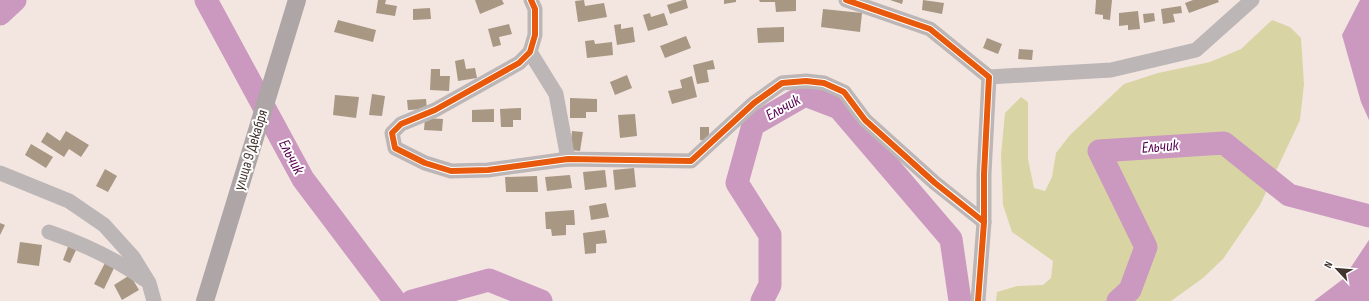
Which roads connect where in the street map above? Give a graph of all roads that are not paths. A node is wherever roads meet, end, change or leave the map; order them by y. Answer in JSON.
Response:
{"nodes":[{"id":1,"x":297,"y":0,"type":"edge"},
{"id":2,"x":531,"y":0,"type":"edge"},
{"id":3,"x":846,"y":0,"type":"edge"},
{"id":4,"x":1249,"y":1,"type":"edge"},
{"id":5,"x":530,"y":52,"type":"junction"},
{"id":6,"x":989,"y":77,"type":"junction"},
{"id":7,"x":568,"y":159,"type":"junction"},
{"id":8,"x":0,"y":173,"type":"edge"},
{"id":9,"x":984,"y":222,"type":"junction"},
{"id":10,"x":49,"y":232,"type":"dead end"},
{"id":11,"x":149,"y":283,"type":"junction"},
{"id":12,"x":154,"y":301,"type":"edge"},
{"id":13,"x":205,"y":301,"type":"edge"},
{"id":14,"x":978,"y":301,"type":"edge"}],
"edges":[{"from":1,"to":13,"type":"main road","name":"улица 9 Декабря"},
{"from":2,"to":5,"type":"street"},
{"from":3,"to":6,"type":"street"},
{"from":4,"to":6,"type":"street"},
{"from":5,"to":7,"type":"street"},
{"from":5,"to":7,"type":"street"},
{"from":6,"to":9,"type":"street"},
{"from":7,"to":9,"type":"street"},
{"from":8,"to":11,"type":"street"},
{"from":9,"to":14,"type":"street"},
{"from":10,"to":11,"type":"street"},
{"from":11,"to":12,"type":"street"}]}
